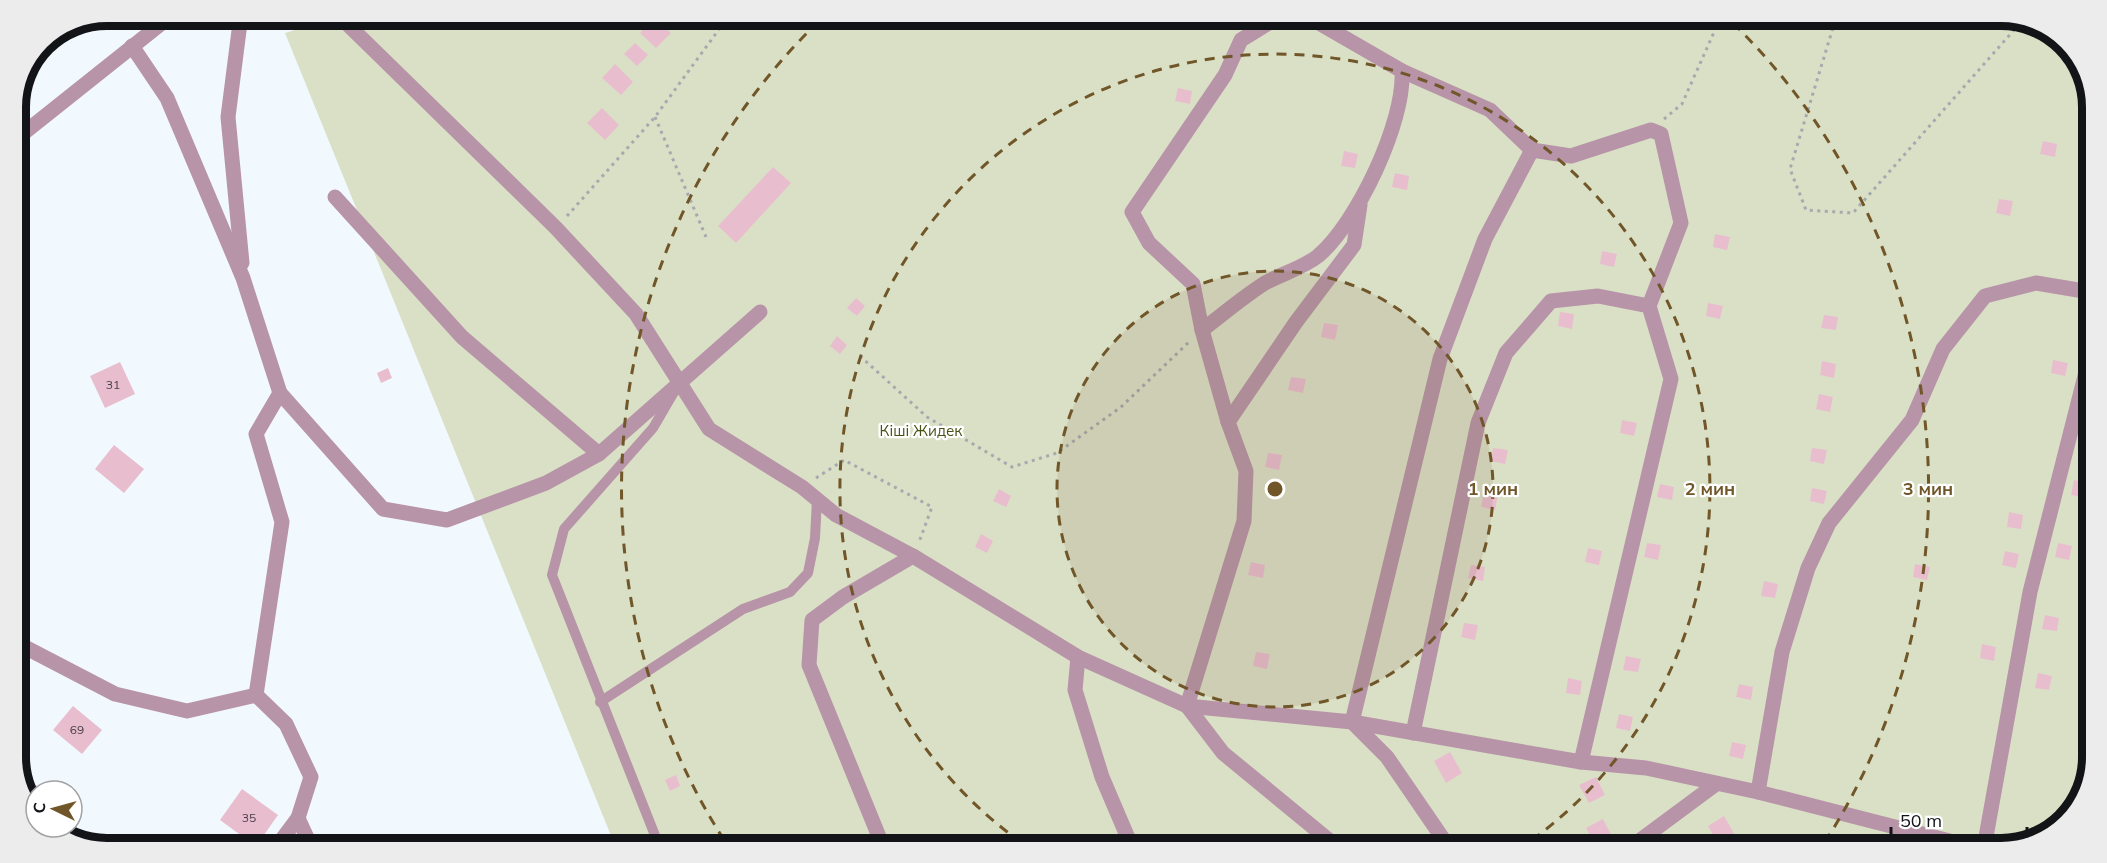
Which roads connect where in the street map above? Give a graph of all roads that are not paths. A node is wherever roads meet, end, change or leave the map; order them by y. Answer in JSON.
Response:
{"nodes":[{"id":1,"x":158,"y":26,"type":"edge"},
{"id":2,"x":240,"y":26,"type":"edge"},
{"id":3,"x":349,"y":26,"type":"edge"},
{"id":4,"x":1264,"y":26,"type":"edge"},
{"id":5,"x":1324,"y":26,"type":"edge"},
{"id":6,"x":132,"y":46,"type":"junction"},
{"id":7,"x":1402,"y":71,"type":"junction"},
{"id":8,"x":26,"y":131,"type":"edge"},
{"id":9,"x":1532,"y":150,"type":"junction"},
{"id":10,"x":335,"y":197,"type":"dead end"},
{"id":11,"x":1360,"y":204,"type":"junction"},
{"id":12,"x":243,"y":278,"type":"junction"},
{"id":13,"x":2081,"y":291,"type":"edge"},
{"id":14,"x":1649,"y":306,"type":"junction"},
{"id":15,"x":760,"y":312,"type":"dead end"},
{"id":16,"x":1202,"y":330,"type":"junction"},
{"id":17,"x":680,"y":381,"type":"junction"},
{"id":18,"x":2081,"y":390,"type":"edge"},
{"id":19,"x":280,"y":393,"type":"junction"},
{"id":20,"x":1228,"y":422,"type":"junction"},
{"id":21,"x":599,"y":454,"type":"junction"},
{"id":22,"x":817,"y":499,"type":"junction"},
{"id":23,"x":913,"y":556,"type":"junction"},
{"id":24,"x":26,"y":648,"type":"edge"},
{"id":25,"x":1078,"y":657,"type":"junction"},
{"id":26,"x":256,"y":695,"type":"junction"},
{"id":27,"x":600,"y":702,"type":"junction"},
{"id":28,"x":1186,"y":706,"type":"junction"},
{"id":29,"x":1352,"y":722,"type":"junction"},
{"id":30,"x":1413,"y":733,"type":"junction"},
{"id":31,"x":1581,"y":762,"type":"junction"},
{"id":32,"x":1716,"y":784,"type":"junction"},
{"id":33,"x":1758,"y":792,"type":"junction"},
{"id":34,"x":298,"y":818,"type":"junction"},
{"id":35,"x":283,"y":838,"type":"edge"},
{"id":36,"x":307,"y":838,"type":"edge"},
{"id":37,"x":656,"y":838,"type":"edge"},
{"id":38,"x":880,"y":838,"type":"edge"},
{"id":39,"x":1128,"y":838,"type":"edge"},
{"id":40,"x":1326,"y":838,"type":"edge"},
{"id":41,"x":1443,"y":838,"type":"edge"},
{"id":42,"x":1644,"y":838,"type":"edge"},
{"id":43,"x":1938,"y":838,"type":"edge"},
{"id":44,"x":1986,"y":838,"type":"edge"}],
"edges":[{"from":1,"to":6,"type":"street"},
{"from":2,"to":12,"type":"street"},
{"from":3,"to":17,"type":"street"},
{"from":4,"to":16,"type":"street"},
{"from":5,"to":7,"type":"street"},
{"from":6,"to":8,"type":"street"},
{"from":6,"to":12,"type":"street"},
{"from":7,"to":9,"type":"street"},
{"from":7,"to":11,"type":"street"},
{"from":9,"to":14,"type":"street"},
{"from":9,"to":29,"type":"street"},
{"from":10,"to":21,"type":"street"},
{"from":11,"to":16,"type":"street"},
{"from":11,"to":20,"type":"street"},
{"from":12,"to":19,"type":"street"},
{"from":13,"to":33,"type":"street"},
{"from":14,"to":30,"type":"street"},
{"from":14,"to":31,"type":"street"},
{"from":15,"to":17,"type":"street"},
{"from":16,"to":20,"type":"street"},
{"from":17,"to":21,"type":"street"},
{"from":17,"to":22,"type":"street"},
{"from":17,"to":27,"type":"lane"},
{"from":18,"to":44,"type":"street"},
{"from":19,"to":21,"type":"street"},
{"from":19,"to":26,"type":"street"},
{"from":20,"to":28,"type":"street"},
{"from":22,"to":23,"type":"street"},
{"from":22,"to":27,"type":"lane"},
{"from":23,"to":25,"type":"street"},
{"from":23,"to":38,"type":"street"},
{"from":24,"to":26,"type":"street"},
{"from":25,"to":28,"type":"street"},
{"from":25,"to":39,"type":"street"},
{"from":26,"to":34,"type":"street"},
{"from":27,"to":37,"type":"lane"},
{"from":28,"to":29,"type":"street"},
{"from":28,"to":40,"type":"street"},
{"from":29,"to":30,"type":"street"},
{"from":29,"to":41,"type":"street"},
{"from":30,"to":31,"type":"street"},
{"from":31,"to":32,"type":"street"},
{"from":32,"to":33,"type":"street"},
{"from":32,"to":42,"type":"street"},
{"from":33,"to":43,"type":"street"},
{"from":34,"to":35,"type":"street"},
{"from":34,"to":36,"type":"street"}]}
